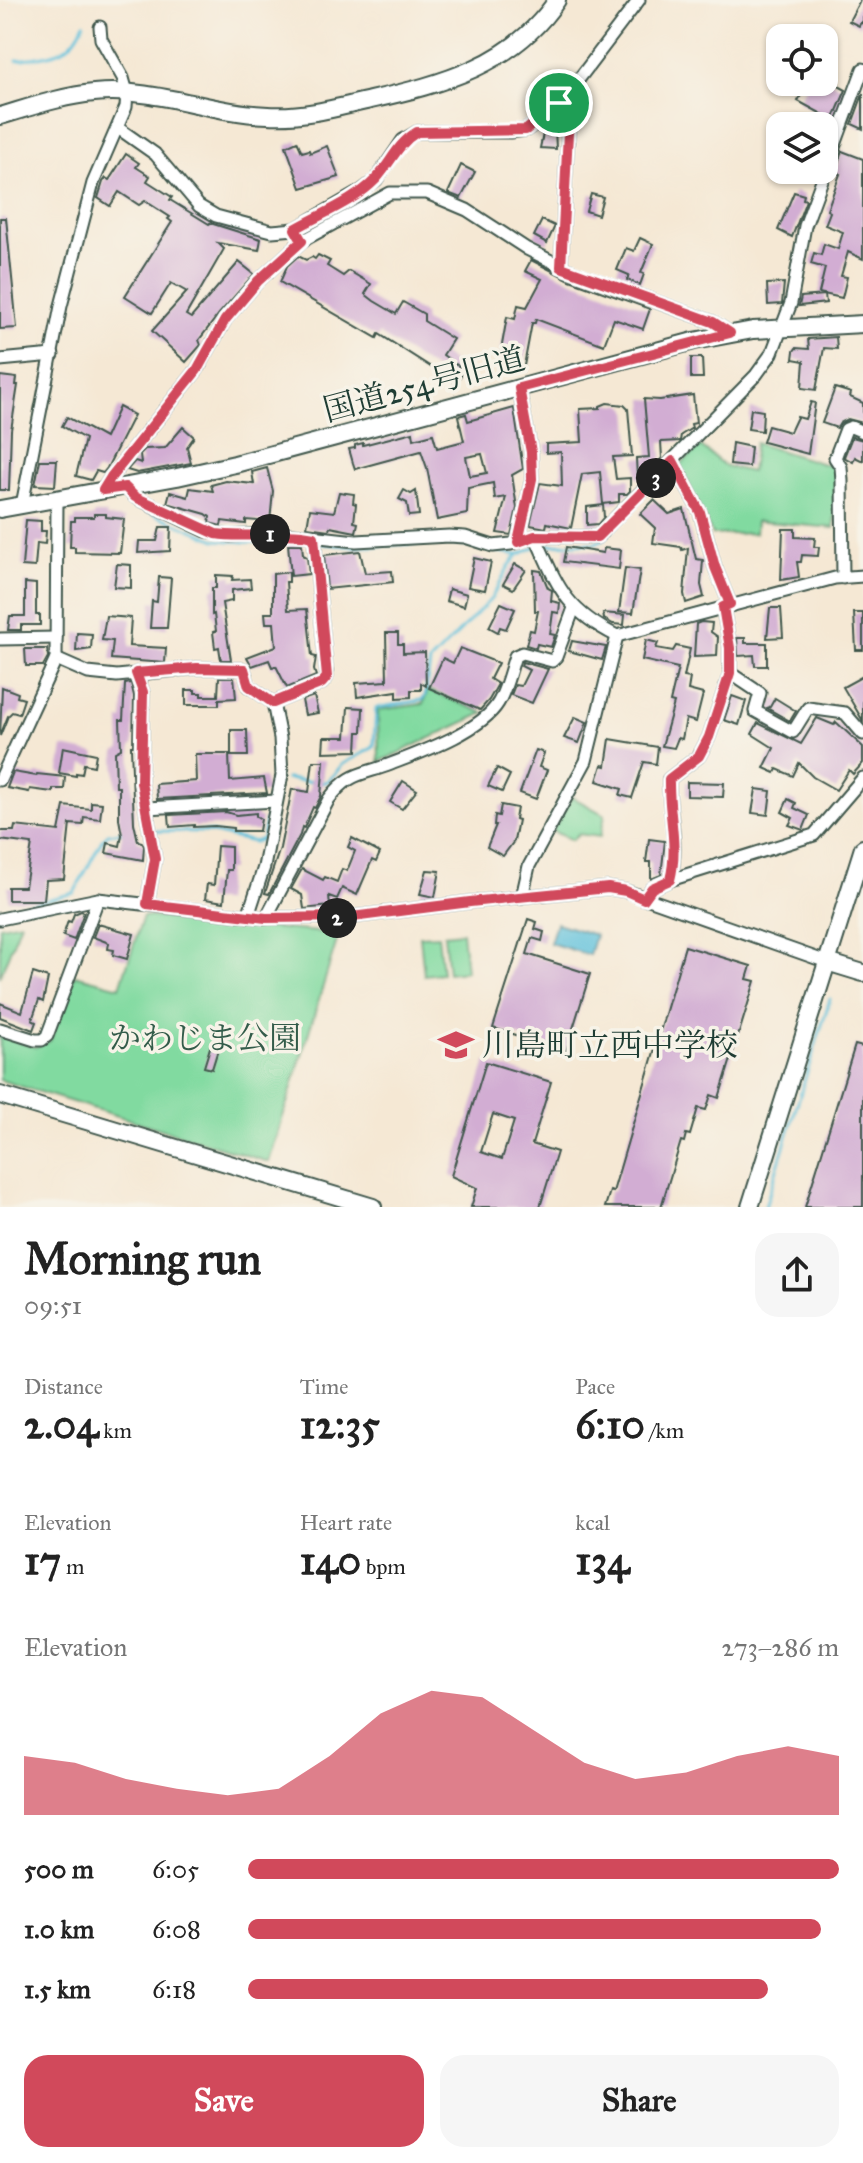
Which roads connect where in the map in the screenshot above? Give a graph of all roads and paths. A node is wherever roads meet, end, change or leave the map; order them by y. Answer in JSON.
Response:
{"nodes":[{"id":1,"x":557,"y":0,"type":"edge"},
{"id":2,"x":639,"y":0,"type":"edge"},
{"id":3,"x":100,"y":27,"type":"dead end"},
{"id":4,"x":863,"y":69,"type":"edge"},
{"id":5,"x":127,"y":92,"type":"junction"},
{"id":6,"x":559,"y":103,"type":"junction"},
{"id":7,"x":0,"y":116,"type":"edge"},
{"id":8,"x":118,"y":128,"type":"junction"},
{"id":9,"x":295,"y":229,"type":"junction"},
{"id":10,"x":302,"y":241,"type":"junction"},
{"id":11,"x":561,"y":267,"type":"junction"},
{"id":12,"x":863,"y":324,"type":"edge"},
{"id":13,"x":781,"y":328,"type":"junction"},
{"id":14,"x":730,"y":333,"type":"junction"},
{"id":15,"x":53,"y":355,"type":"junction"},
{"id":16,"x":0,"y":360,"type":"edge"},
{"id":17,"x":519,"y":388,"type":"junction"},
{"id":18,"x":863,"y":432,"type":"edge"},
{"id":19,"x":673,"y":461,"type":"junction"},
{"id":20,"x":125,"y":487,"type":"junction"},
{"id":21,"x":103,"y":490,"type":"junction"},
{"id":22,"x":57,"y":499,"type":"junction"},
{"id":23,"x":22,"y":505,"type":"junction"},
{"id":24,"x":0,"y":509,"type":"edge"},
{"id":25,"x":535,"y":536,"type":"junction"},
{"id":26,"x":314,"y":537,"type":"junction"},
{"id":27,"x":518,"y":542,"type":"junction"},
{"id":28,"x":863,"y":576,"type":"edge"},
{"id":29,"x":843,"y":578,"type":"junction"},
{"id":30,"x":726,"y":606,"type":"junction"},
{"id":31,"x":574,"y":608,"type":"junction"},
{"id":32,"x":617,"y":636,"type":"junction"},
{"id":33,"x":56,"y":638,"type":"junction"},
{"id":34,"x":0,"y":639,"type":"edge"},
{"id":35,"x":56,"y":659,"type":"junction"},
{"id":36,"x":136,"y":673,"type":"junction"},
{"id":37,"x":730,"y":673,"type":"junction"},
{"id":38,"x":273,"y":703,"type":"junction"},
{"id":39,"x":863,"y":734,"type":"edge"},
{"id":40,"x":863,"y":778,"type":"edge"},
{"id":41,"x":0,"y":780,"type":"edge"},
{"id":42,"x":276,"y":801,"type":"junction"},
{"id":43,"x":146,"y":808,"type":"junction"},
{"id":44,"x":863,"y":848,"type":"edge"},
{"id":45,"x":670,"y":880,"type":"junction"},
{"id":46,"x":522,"y":897,"type":"junction"},
{"id":47,"x":98,"y":899,"type":"junction"},
{"id":48,"x":644,"y":899,"type":"junction"},
{"id":49,"x":147,"y":904,"type":"junction"},
{"id":50,"x":248,"y":916,"type":"junction"},
{"id":51,"x":266,"y":918,"type":"junction"},
{"id":52,"x":0,"y":919,"type":"edge"},
{"id":53,"x":827,"y":962,"type":"junction"},
{"id":54,"x":863,"y":973,"type":"edge"},
{"id":55,"x":0,"y":1029,"type":"edge"},
{"id":56,"x":0,"y":1095,"type":"edge"},
{"id":57,"x":373,"y":1207,"type":"edge"},
{"id":58,"x":750,"y":1207,"type":"edge"}],
"edges":[{"from":1,"to":5,"type":"street"},
{"from":2,"to":6,"type":"street"},
{"from":3,"to":5,"type":"street"},
{"from":4,"to":13,"type":"street"},
{"from":5,"to":7,"type":"street"},
{"from":5,"to":8,"type":"street"},
{"from":6,"to":9,"type":"street"},
{"from":6,"to":11,"type":"street"},
{"from":8,"to":9,"type":"street"},
{"from":8,"to":15,"type":"street"},
{"from":9,"to":10,"type":"street"},
{"from":10,"to":11,"type":"street"},
{"from":10,"to":21,"type":"street"},
{"from":11,"to":14,"type":"street"},
{"from":12,"to":13,"type":"street","name":"国道254号旧道"},
{"from":13,"to":14,"type":"street","name":"国道254号旧道"},
{"from":13,"to":19,"type":"street"},
{"from":14,"to":17,"type":"street","name":"国道254号旧道"},
{"from":15,"to":16,"type":"street"},
{"from":15,"to":23,"type":"street"},
{"from":17,"to":20,"type":"street","name":"国道254号旧道"},
{"from":17,"to":27,"type":"street"},
{"from":18,"to":29,"type":"street"},
{"from":19,"to":25,"type":"street"},
{"from":19,"to":30,"type":"street"},
{"from":20,"to":21,"type":"street","name":"国道254号旧道"},
{"from":20,"to":26,"type":"street"},
{"from":21,"to":22,"type":"street","name":"国道254号旧道"},
{"from":22,"to":23,"type":"street","name":"国道254号旧道"},
{"from":22,"to":33,"type":"street"},
{"from":23,"to":24,"type":"street","name":"国道254号旧道"},
{"from":25,"to":27,"type":"street"},
{"from":25,"to":31,"type":"street"},
{"from":26,"to":27,"type":"street"},
{"from":26,"to":38,"type":"street"},
{"from":28,"to":29,"type":"street"},
{"from":29,"to":30,"type":"street"},
{"from":30,"to":32,"type":"street"},
{"from":30,"to":37,"type":"street"},
{"from":31,"to":32,"type":"street"},
{"from":31,"to":51,"type":"street"},
{"from":32,"to":46,"type":"street"},
{"from":33,"to":34,"type":"street"},
{"from":33,"to":35,"type":"street"},
{"from":35,"to":36,"type":"street"},
{"from":35,"to":41,"type":"street"},
{"from":36,"to":38,"type":"street"},
{"from":36,"to":43,"type":"street"},
{"from":37,"to":39,"type":"street"},
{"from":37,"to":45,"type":"street"},
{"from":38,"to":42,"type":"street"},
{"from":40,"to":45,"type":"street"},
{"from":42,"to":43,"type":"street"},
{"from":42,"to":50,"type":"street"},
{"from":43,"to":49,"type":"street"},
{"from":44,"to":53,"type":"street"},
{"from":45,"to":48,"type":"street"},
{"from":46,"to":48,"type":"street"},
{"from":46,"to":51,"type":"street"},
{"from":47,"to":49,"type":"street"},
{"from":47,"to":52,"type":"street"},
{"from":47,"to":55,"type":"street"},
{"from":48,"to":53,"type":"street"},
{"from":49,"to":50,"type":"street"},
{"from":50,"to":51,"type":"street"},
{"from":53,"to":54,"type":"street"},
{"from":53,"to":58,"type":"street"},
{"from":56,"to":57,"type":"street"}]}
